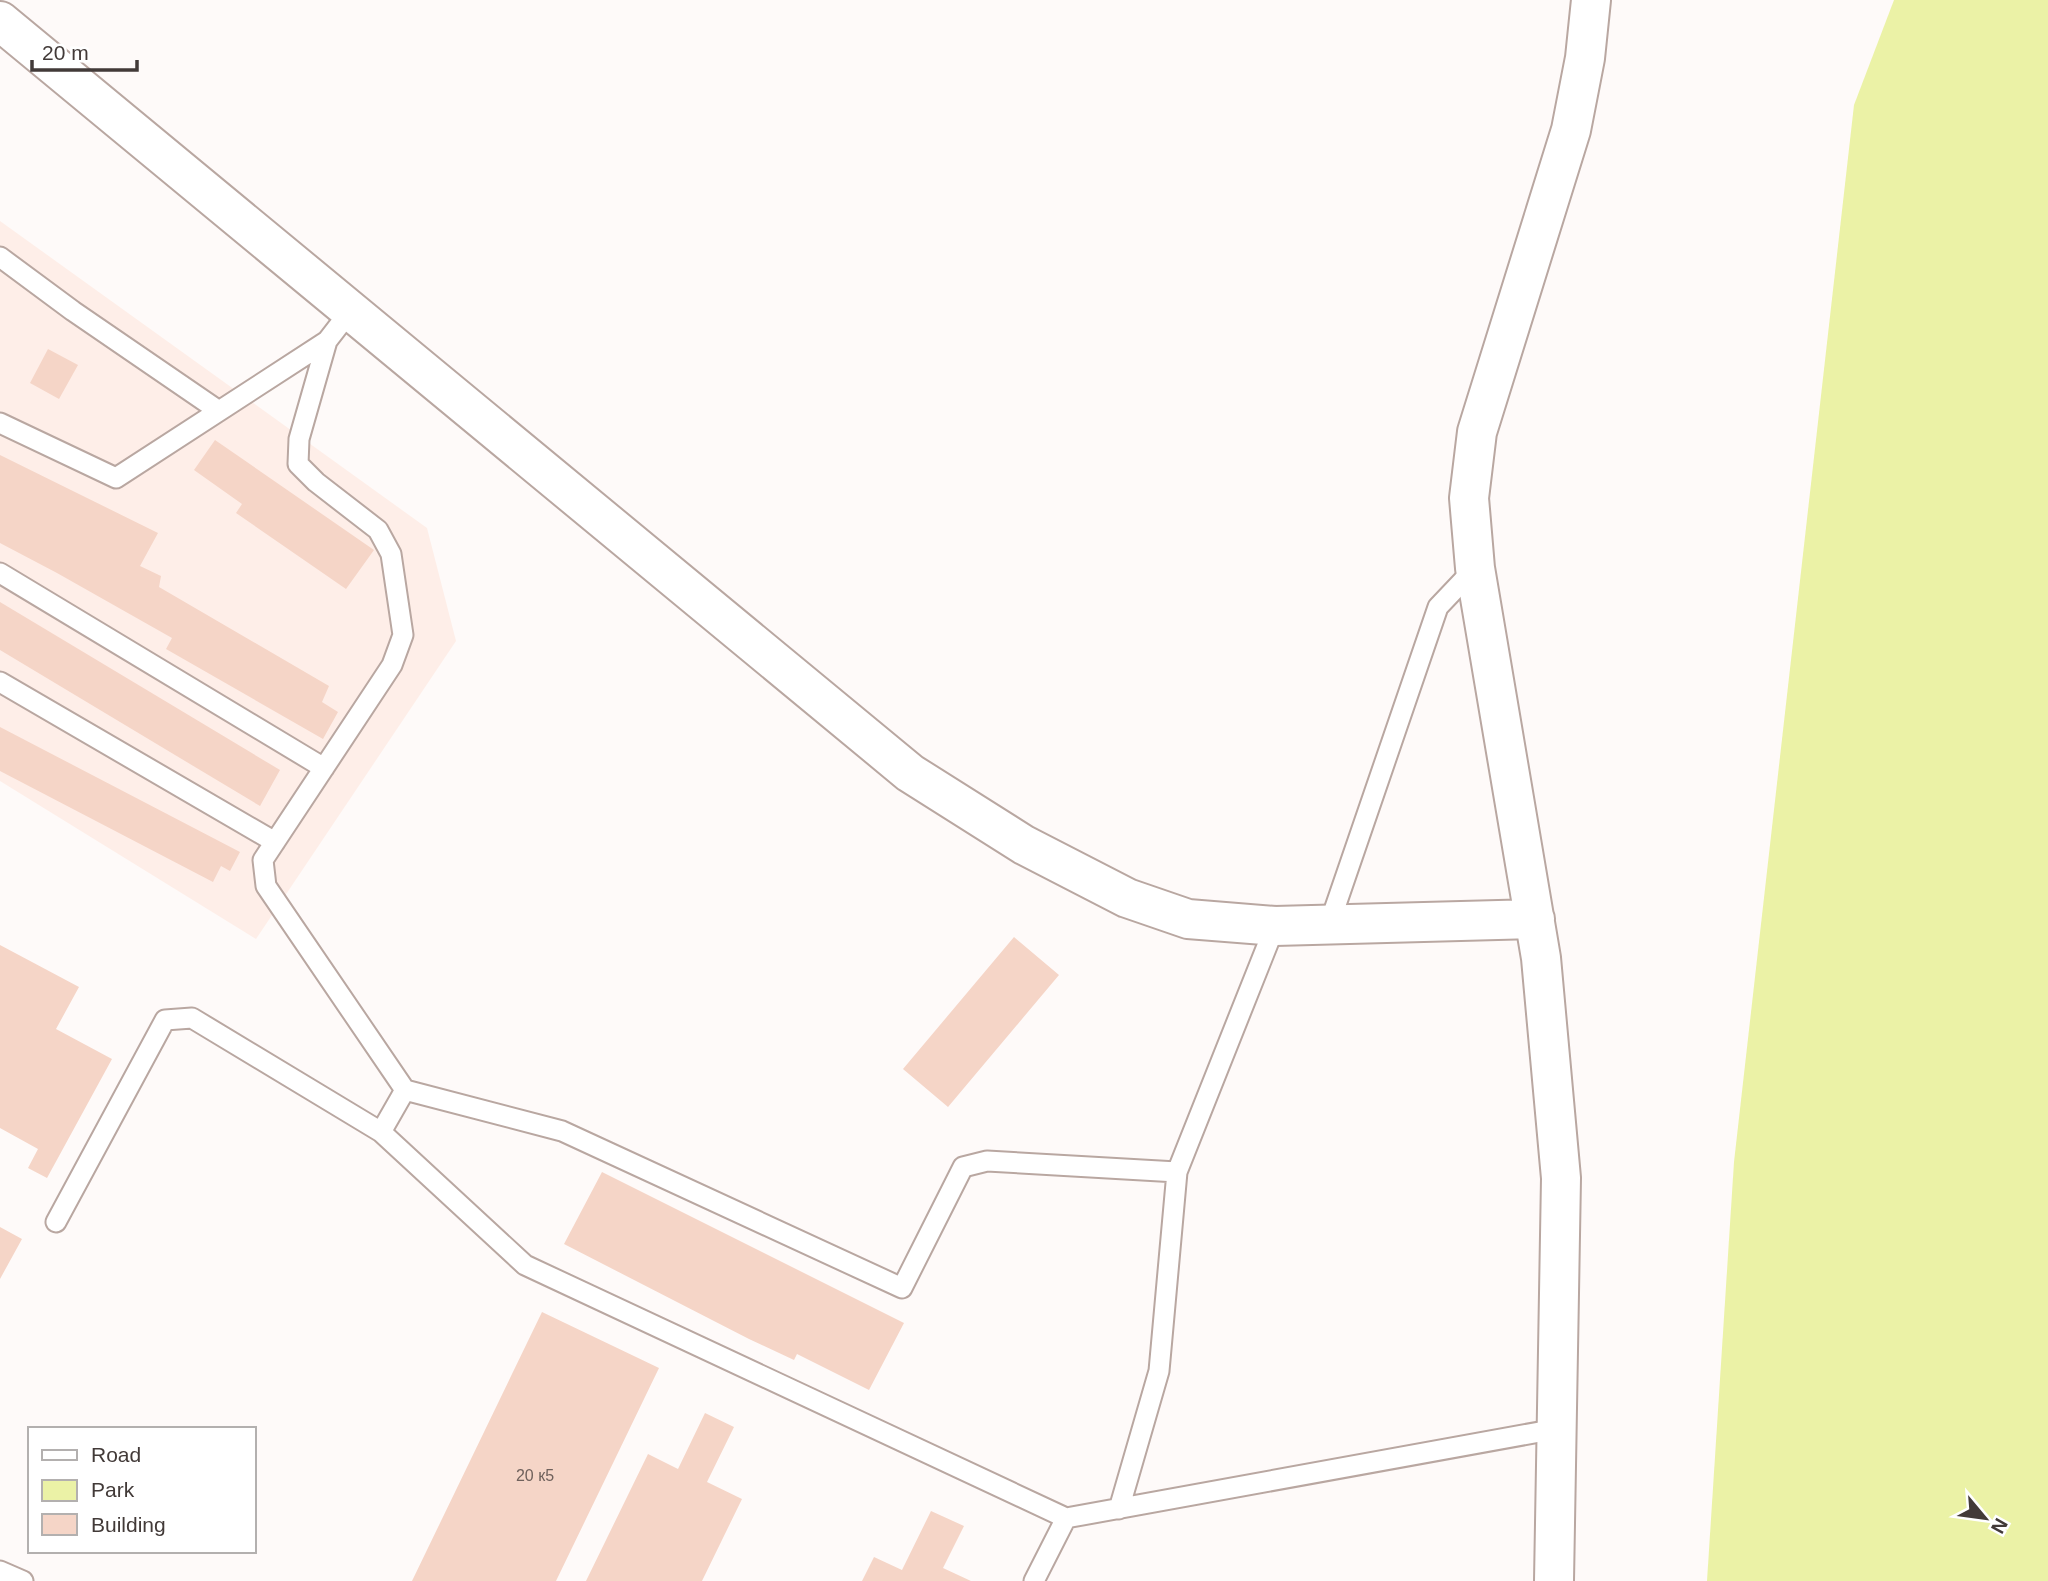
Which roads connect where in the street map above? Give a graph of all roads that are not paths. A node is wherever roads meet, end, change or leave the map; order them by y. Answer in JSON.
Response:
{"nodes":[{"id":1,"x":1591,"y":0,"type":"edge"},
{"id":2,"x":0,"y":21,"type":"edge"},
{"id":3,"x":0,"y":257,"type":"edge"},
{"id":4,"x":351,"y":310,"type":"junction"},
{"id":5,"x":327,"y":341,"type":"junction"},
{"id":6,"x":219,"y":411,"type":"junction"},
{"id":7,"x":0,"y":423,"type":"edge"},
{"id":8,"x":1475,"y":569,"type":"junction"},
{"id":9,"x":0,"y":573,"type":"edge"},
{"id":10,"x":0,"y":682,"type":"edge"},
{"id":11,"x":324,"y":768,"type":"junction"},
{"id":12,"x":275,"y":842,"type":"junction"},
{"id":13,"x":1535,"y":919,"type":"junction"},
{"id":14,"x":1329,"y":925,"type":"junction"},
{"id":15,"x":1275,"y":926,"type":"junction"},
{"id":16,"x":405,"y":1090,"type":"junction"},
{"id":17,"x":381,"y":1132,"type":"junction"},
{"id":18,"x":1177,"y":1172,"type":"junction"},
{"id":19,"x":56,"y":1222,"type":"dead end"},
{"id":20,"x":1556,"y":1429,"type":"junction"},
{"id":21,"x":1119,"y":1509,"type":"junction"},
{"id":22,"x":1066,"y":1518,"type":"junction"},
{"id":23,"x":0,"y":1571,"type":"edge"},
{"id":24,"x":23,"y":1581,"type":"edge"},
{"id":25,"x":1034,"y":1581,"type":"edge"},
{"id":26,"x":1554,"y":1581,"type":"edge"}],
"edges":[{"from":1,"to":8,"type":"street"},
{"from":2,"to":4,"type":"street"},
{"from":3,"to":6,"type":"lane"},
{"from":4,"to":5,"type":"lane"},
{"from":4,"to":15,"type":"street"},
{"from":5,"to":6,"type":"lane"},
{"from":5,"to":11,"type":"lane"},
{"from":6,"to":7,"type":"lane"},
{"from":8,"to":13,"type":"street"},
{"from":8,"to":14,"type":"lane"},
{"from":9,"to":11,"type":"lane"},
{"from":10,"to":12,"type":"lane"},
{"from":11,"to":12,"type":"lane"},
{"from":12,"to":16,"type":"lane"},
{"from":13,"to":14,"type":"street"},
{"from":13,"to":20,"type":"street"},
{"from":14,"to":15,"type":"street"},
{"from":15,"to":18,"type":"lane"},
{"from":16,"to":17,"type":"lane"},
{"from":16,"to":18,"type":"lane"},
{"from":17,"to":19,"type":"lane"},
{"from":17,"to":22,"type":"lane"},
{"from":18,"to":21,"type":"lane"},
{"from":20,"to":21,"type":"lane"},
{"from":20,"to":26,"type":"street"},
{"from":21,"to":22,"type":"lane"},
{"from":22,"to":25,"type":"lane"},
{"from":23,"to":24,"type":"lane"}]}
